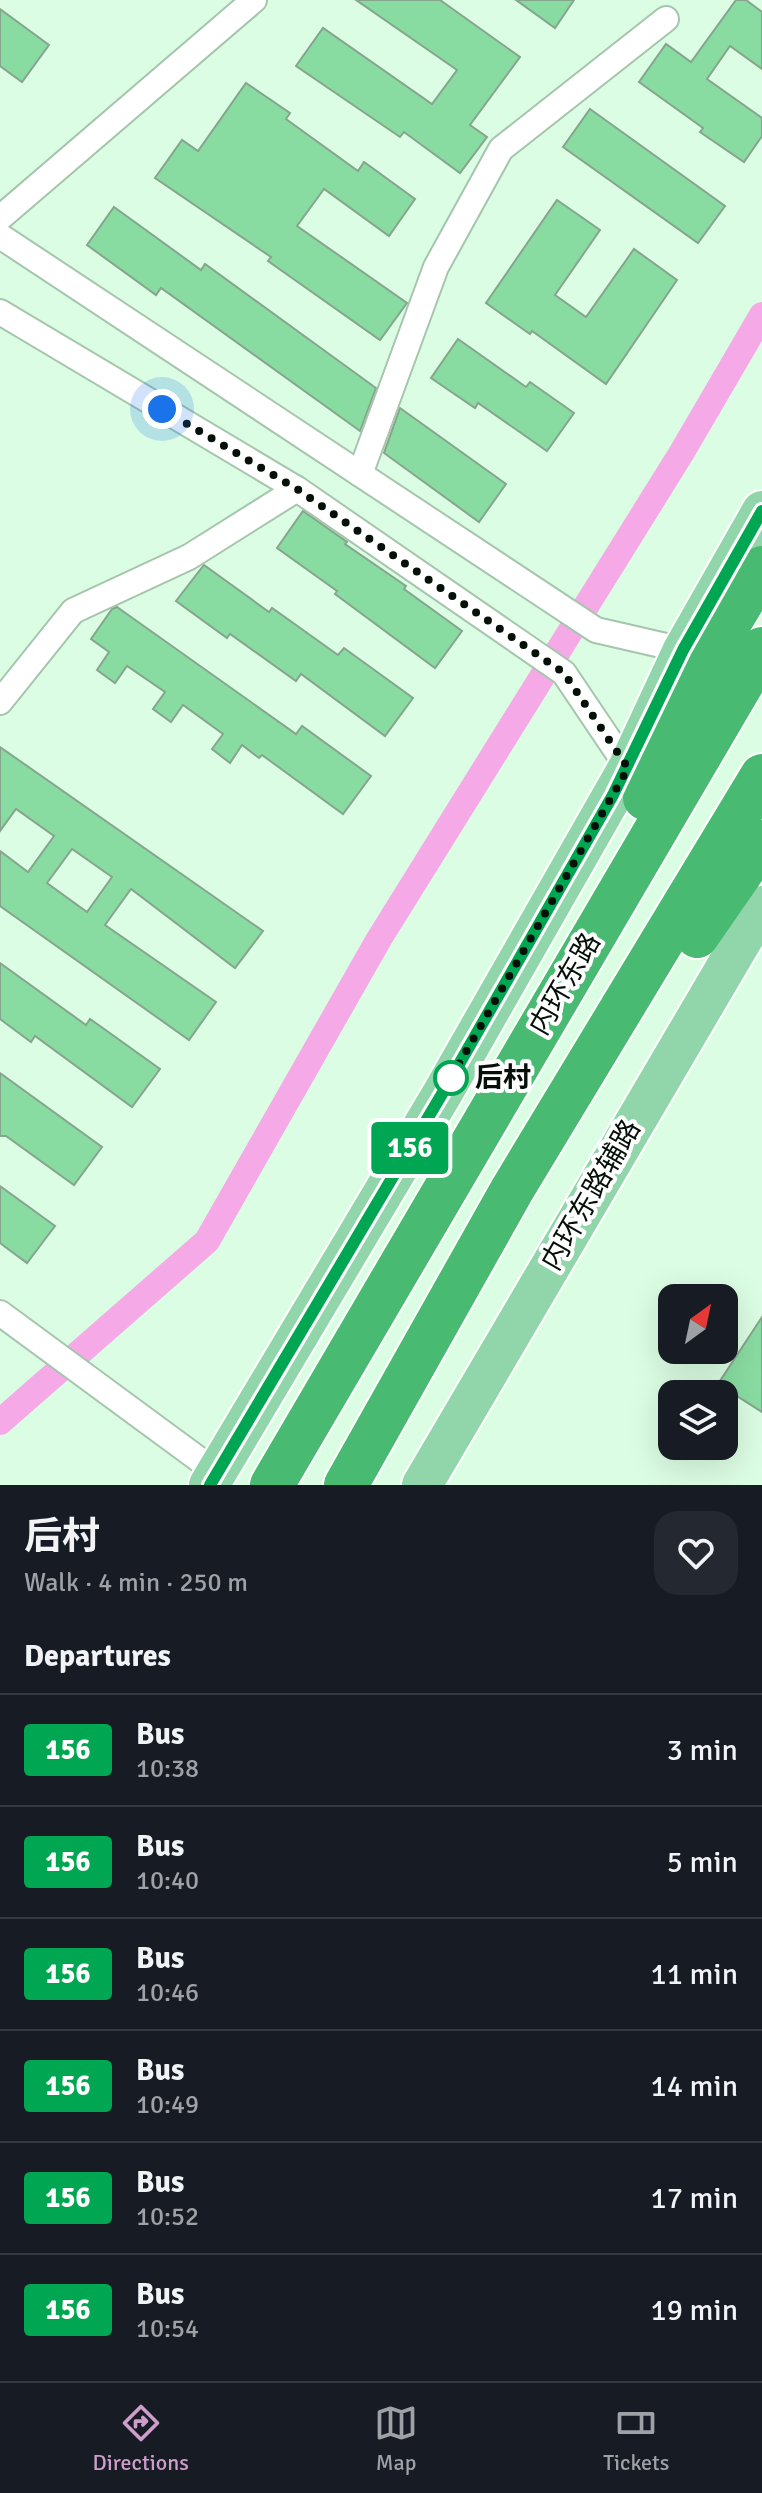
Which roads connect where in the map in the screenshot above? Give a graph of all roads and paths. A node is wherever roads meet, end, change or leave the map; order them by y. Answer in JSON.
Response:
{"nodes":[{"id":1,"x":254,"y":0,"type":"edge"},
{"id":2,"x":666,"y":19,"type":"dead end"},
{"id":3,"x":0,"y":218,"type":"edge"},
{"id":4,"x":0,"y":236,"type":"edge"},
{"id":5,"x":0,"y":312,"type":"edge"},
{"id":6,"x":360,"y":474,"type":"junction"},
{"id":7,"x":297,"y":489,"type":"junction"},
{"id":8,"x":762,"y":511,"type":"edge"},
{"id":9,"x":762,"y":568,"type":"edge"},
{"id":10,"x":762,"y":649,"type":"edge"},
{"id":11,"x":683,"y":650,"type":"junction"},
{"id":12,"x":0,"y":702,"type":"edge"},
{"id":13,"x":628,"y":768,"type":"junction"},
{"id":14,"x":762,"y":776,"type":"edge"},
{"id":15,"x":762,"y":842,"type":"edge"},
{"id":16,"x":762,"y":906,"type":"edge"},
{"id":17,"x":749,"y":936,"type":"edge"},
{"id":18,"x":514,"y":1071,"type":"junction"},
{"id":19,"x":512,"y":1190,"type":"junction"},
{"id":20,"x":0,"y":1313,"type":"edge"},
{"id":21,"x":213,"y":1479,"type":"edge"},
{"id":22,"x":272,"y":1485,"type":"edge"},
{"id":23,"x":346,"y":1485,"type":"edge"},
{"id":24,"x":422,"y":1485,"type":"edge"}],
"edges":[{"from":1,"to":3,"type":"street"},
{"from":2,"to":6,"type":"street"},
{"from":4,"to":6,"type":"street"},
{"from":5,"to":7,"type":"street"},
{"from":6,"to":11,"type":"street"},
{"from":7,"to":12,"type":"street"},
{"from":7,"to":13,"type":"street"},
{"from":8,"to":11,"type":"main road"},
{"from":9,"to":18,"type":"highway"},
{"from":10,"to":18,"type":"highway","name":"内环东路"},
{"from":11,"to":13,"type":"main road"},
{"from":13,"to":21,"type":"main road"},
{"from":14,"to":19,"type":"highway"},
{"from":15,"to":19,"type":"highway"},
{"from":16,"to":17,"type":"main road","name":"内环东路辅路"},
{"from":17,"to":24,"type":"main road","name":"内环东路辅路"},
{"from":18,"to":22,"type":"highway","name":"内环东路"},
{"from":19,"to":23,"type":"highway"},
{"from":20,"to":21,"type":"street"}]}
